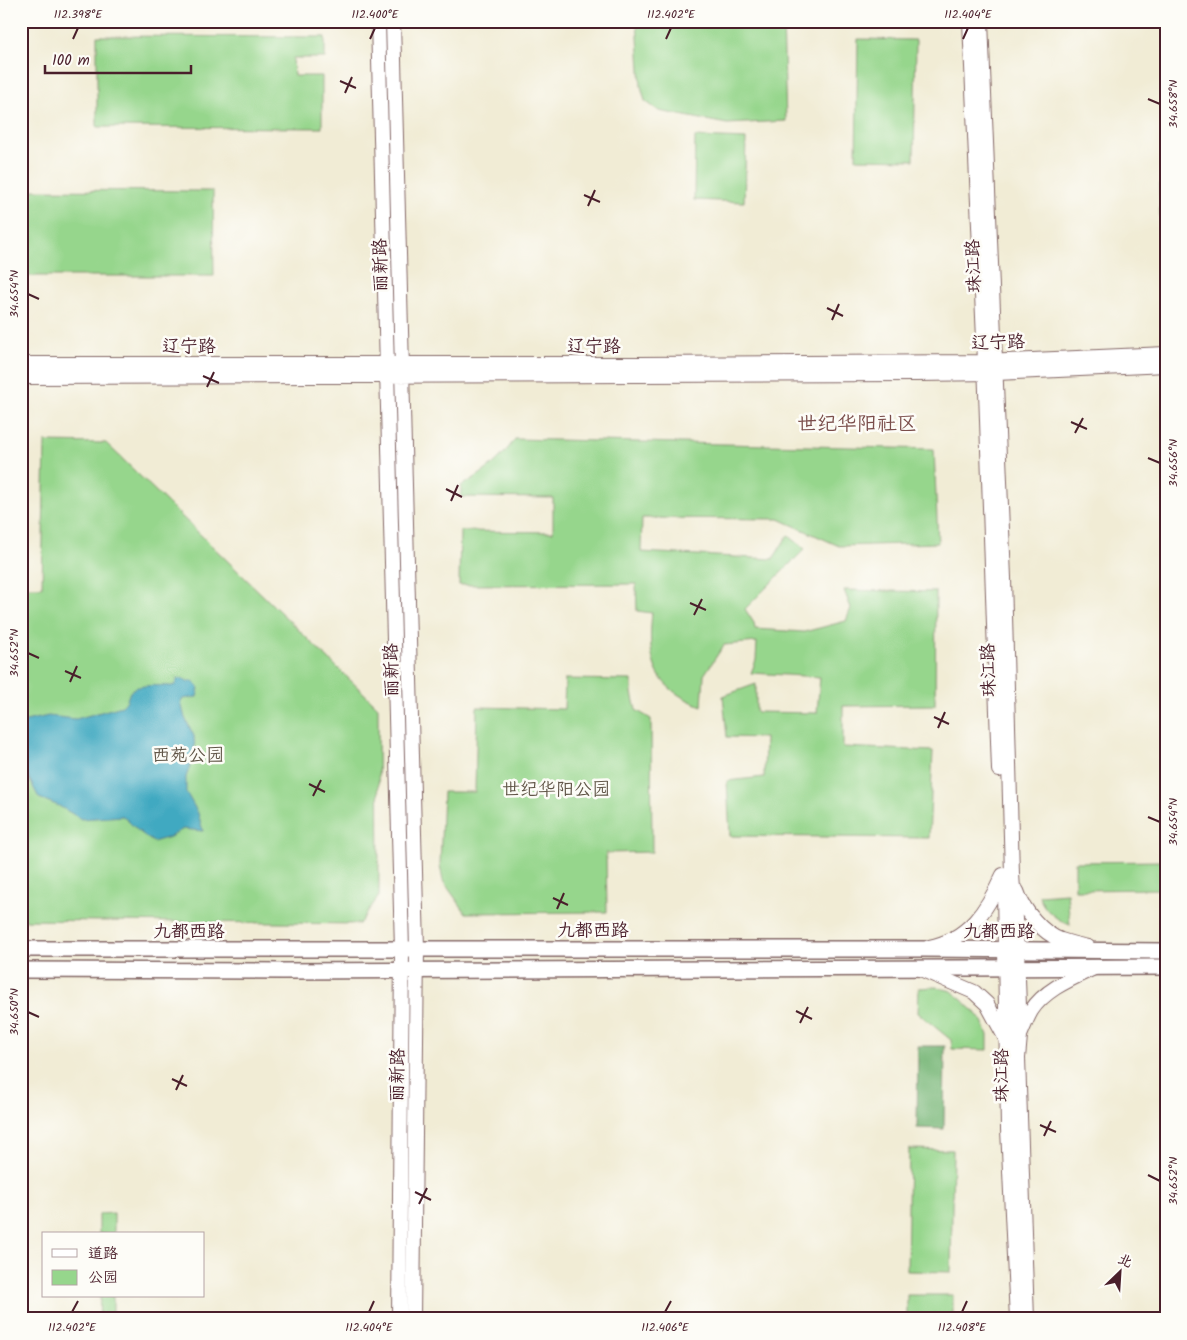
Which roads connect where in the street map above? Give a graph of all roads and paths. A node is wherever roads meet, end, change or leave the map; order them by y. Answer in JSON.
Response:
{"nodes":[{"id":1,"x":378,"y":21,"type":"edge"},
{"id":2,"x":393,"y":21,"type":"edge"},
{"id":3,"x":970,"y":21,"type":"edge"},
{"id":4,"x":981,"y":21,"type":"edge"},
{"id":5,"x":1166,"y":354,"type":"edge"},
{"id":6,"x":21,"y":364,"type":"edge"},
{"id":7,"x":1166,"y":365,"type":"edge"},
{"id":8,"x":991,"y":367,"type":"junction"},
{"id":9,"x":401,"y":370,"type":"junction"},
{"id":10,"x":387,"y":371,"type":"junction"},
{"id":11,"x":21,"y":377,"type":"edge"},
{"id":12,"x":1008,"y":874,"type":"junction"},
{"id":13,"x":21,"y":949,"type":"edge"},
{"id":14,"x":921,"y":949,"type":"junction"},
{"id":15,"x":1011,"y":949,"type":"junction"},
{"id":16,"x":409,"y":950,"type":"junction"},
{"id":17,"x":1101,"y":951,"type":"junction"},
{"id":18,"x":1166,"y":951,"type":"edge"},
{"id":19,"x":914,"y":967,"type":"junction"},
{"id":20,"x":1012,"y":967,"type":"junction"},
{"id":21,"x":1096,"y":967,"type":"junction"},
{"id":22,"x":1166,"y":967,"type":"edge"},
{"id":23,"x":409,"y":969,"type":"junction"},
{"id":24,"x":21,"y":970,"type":"edge"},
{"id":25,"x":1013,"y":1038,"type":"junction"},
{"id":26,"x":399,"y":1319,"type":"edge"},
{"id":27,"x":413,"y":1319,"type":"edge"},
{"id":28,"x":1017,"y":1319,"type":"edge"},
{"id":29,"x":1027,"y":1319,"type":"edge"}],
"edges":[{"from":1,"to":10,"type":"main road","name":"丽新路"},
{"from":2,"to":9,"type":"main road","name":"丽新路"},
{"from":3,"to":8,"type":"main road","name":"珠江路"},
{"from":4,"to":8,"type":"main road","name":"珠江路"},
{"from":5,"to":8,"type":"main road","name":"辽宁路"},
{"from":6,"to":10,"type":"main road","name":"辽宁路"},
{"from":7,"to":8,"type":"main road","name":"辽宁路"},
{"from":8,"to":9,"type":"main road","name":"辽宁路"},
{"from":8,"to":12,"type":"main road","name":"珠江路"},
{"from":9,"to":10,"type":"main road","name":"辽宁路"},
{"from":9,"to":16,"type":"main road","name":"丽新路"},
{"from":10,"to":11,"type":"main road","name":"辽宁路"},
{"from":10,"to":16,"type":"main road","name":"丽新路"},
{"from":12,"to":14,"type":"main road"},
{"from":12,"to":15,"type":"main road","name":"珠江路"},
{"from":12,"to":17,"type":"main road"},
{"from":13,"to":16,"type":"main road","name":"九都西路"},
{"from":14,"to":15,"type":"main road","name":"九都西路"},
{"from":14,"to":16,"type":"main road","name":"九都西路"},
{"from":15,"to":17,"type":"main road","name":"九都西路"},
{"from":15,"to":20,"type":"main road","name":"珠江路"},
{"from":16,"to":23,"type":"main road","name":"丽新路"},
{"from":17,"to":18,"type":"main road","name":"九都西路"},
{"from":19,"to":20,"type":"main road","name":"九都西路"},
{"from":19,"to":23,"type":"main road","name":"九都西路"},
{"from":19,"to":25,"type":"main road"},
{"from":20,"to":21,"type":"main road","name":"九都西路"},
{"from":20,"to":25,"type":"main road","name":"珠江路"},
{"from":21,"to":22,"type":"main road","name":"九都西路"},
{"from":21,"to":25,"type":"main road"},
{"from":23,"to":24,"type":"main road","name":"九都西路"},
{"from":23,"to":26,"type":"main road","name":"丽新路"},
{"from":23,"to":27,"type":"main road","name":"丽新路"},
{"from":25,"to":28,"type":"main road","name":"珠江路"},
{"from":25,"to":29,"type":"main road","name":"珠江路"}]}
